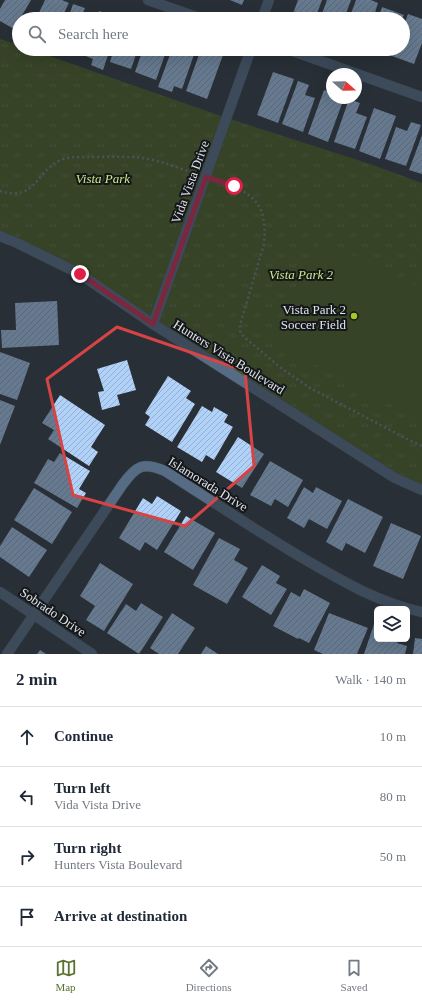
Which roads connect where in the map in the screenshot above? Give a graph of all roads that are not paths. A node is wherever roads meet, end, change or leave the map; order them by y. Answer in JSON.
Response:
{"nodes":[{"id":1,"x":148,"y":0,"type":"edge"},
{"id":2,"x":269,"y":0,"type":"edge"},
{"id":3,"x":182,"y":12,"type":"edge"},
{"id":4,"x":265,"y":12,"type":"edge"},
{"id":5,"x":249,"y":56,"type":"edge"},
{"id":6,"x":307,"y":56,"type":"edge"},
{"id":7,"x":422,"y":97,"type":"edge"},
{"id":8,"x":0,"y":236,"type":"edge"},
{"id":9,"x":153,"y":324,"type":"junction"},
{"id":10,"x":422,"y":490,"type":"edge"},
{"id":11,"x":0,"y":592,"type":"edge"},
{"id":12,"x":422,"y":612,"type":"edge"},
{"id":13,"x":33,"y":614,"type":"junction"},
{"id":14,"x":7,"y":654,"type":"edge"},
{"id":15,"x":92,"y":654,"type":"edge"}],
"edges":[{"from":1,"to":3,"type":"street"},
{"from":2,"to":4,"type":"street"},
{"from":5,"to":9,"type":"street","name":"Vida Vista Drive"},
{"from":6,"to":7,"type":"street"},
{"from":8,"to":9,"type":"street","name":"Hunters Vista Boulevard"},
{"from":9,"to":10,"type":"street","name":"Hunters Vista Boulevard"},
{"from":11,"to":13,"type":"street","name":"Sobrado Drive"},
{"from":12,"to":13,"type":"street","name":"Islamorada Drive"},
{"from":13,"to":14,"type":"street","name":"Islamorada Drive"},
{"from":13,"to":15,"type":"street","name":"Sobrado Drive"}]}
